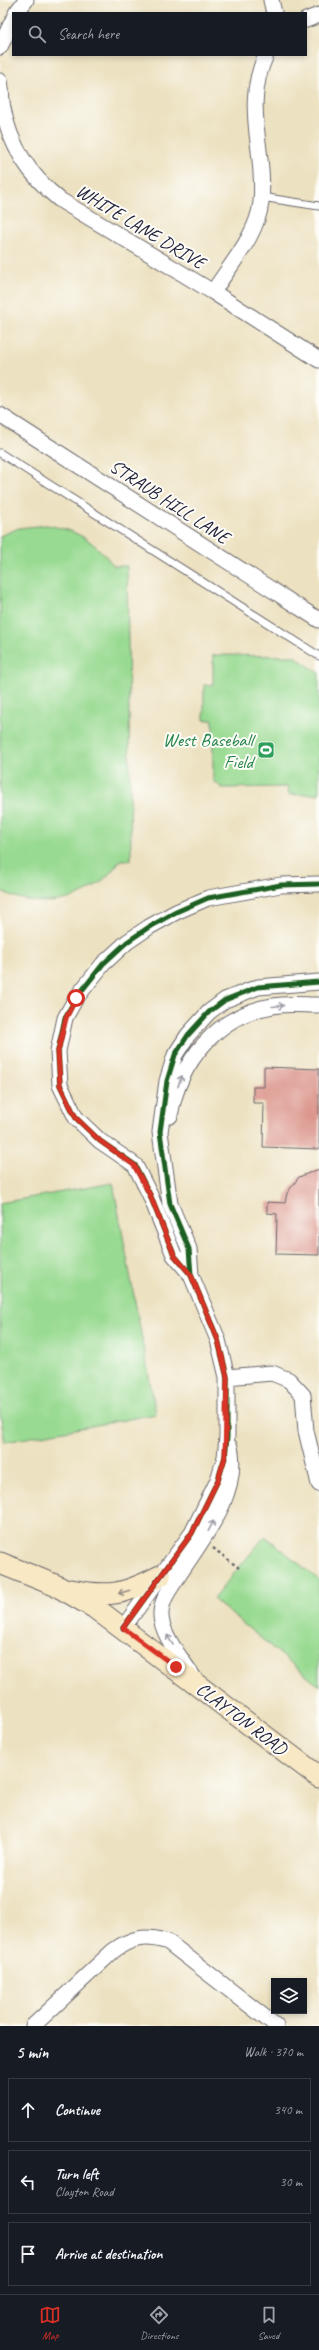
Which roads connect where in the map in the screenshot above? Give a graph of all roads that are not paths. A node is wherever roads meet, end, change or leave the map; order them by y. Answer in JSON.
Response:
{"nodes":[{"id":1,"x":26,"y":0,"type":"edge"},
{"id":2,"x":271,"y":0,"type":"edge"},
{"id":3,"x":17,"y":12,"type":"edge"},
{"id":4,"x":274,"y":12,"type":"edge"},
{"id":5,"x":319,"y":15,"type":"edge"},
{"id":6,"x":307,"y":20,"type":"edge"},
{"id":7,"x":12,"y":22,"type":"edge"},
{"id":8,"x":0,"y":47,"type":"edge"},
{"id":9,"x":266,"y":56,"type":"edge"},
{"id":10,"x":0,"y":81,"type":"edge"},
{"id":11,"x":261,"y":196,"type":"junction"},
{"id":12,"x":319,"y":206,"type":"edge"},
{"id":13,"x":213,"y":292,"type":"junction"},
{"id":14,"x":319,"y":360,"type":"edge"},
{"id":15,"x":0,"y":415,"type":"edge"},
{"id":16,"x":1,"y":454,"type":"edge"},
{"id":17,"x":319,"y":620,"type":"edge"},
{"id":18,"x":319,"y":656,"type":"edge"},
{"id":19,"x":319,"y":884,"type":"edge"},
{"id":20,"x":319,"y":982,"type":"edge"},
{"id":21,"x":319,"y":1005,"type":"edge"},
{"id":22,"x":163,"y":1160,"type":"junction"},
{"id":23,"x":191,"y":1275,"type":"junction"},
{"id":24,"x":227,"y":1377,"type":"junction"},
{"id":25,"x":227,"y":1436,"type":"junction"},
{"id":26,"x":319,"y":1484,"type":"edge"},
{"id":27,"x":0,"y":1563,"type":"edge"},
{"id":28,"x":160,"y":1576,"type":"junction"},
{"id":29,"x":59,"y":1587,"type":"junction"},
{"id":30,"x":123,"y":1628,"type":"junction"},
{"id":31,"x":198,"y":1685,"type":"junction"},
{"id":32,"x":319,"y":1777,"type":"edge"},
{"id":33,"x":33,"y":2026,"type":"edge"},
{"id":34,"x":276,"y":2026,"type":"edge"}],
"edges":[{"from":1,"to":3,"type":"street"},
{"from":2,"to":4,"type":"street"},
{"from":5,"to":6,"type":"street"},
{"from":7,"to":8,"type":"street"},
{"from":9,"to":11,"type":"street"},
{"from":10,"to":13,"type":"street","name":"WHITE LANE DRIVE"},
{"from":11,"to":12,"type":"lane"},
{"from":11,"to":13,"type":"street"},
{"from":13,"to":14,"type":"street","name":"WHITE LANE DRIVE"},
{"from":15,"to":17,"type":"street","name":"STRAUB HILL LANE"},
{"from":16,"to":18,"type":"lane"},
{"from":19,"to":23,"type":"street"},
{"from":20,"to":22,"type":"street"},
{"from":22,"to":21,"type":"street","one_way":true},
{"from":22,"to":23,"type":"street"},
{"from":23,"to":24,"type":"street"},
{"from":24,"to":25,"type":"street"},
{"from":24,"to":26,"type":"street"},
{"from":25,"to":28,"type":"street"},
{"from":31,"to":25,"type":"street","one_way":true},
{"from":27,"to":29,"type":"main road","name":"CLAYTON ROAD"},
{"from":28,"to":29,"type":"main road","one_way":true},
{"from":28,"to":30,"type":"street"},
{"from":29,"to":30,"type":"main road","name":"CLAYTON ROAD"},
{"from":30,"to":31,"type":"main road","name":"CLAYTON ROAD"},
{"from":31,"to":32,"type":"main road","name":"CLAYTON ROAD"},
{"from":33,"to":34,"type":"street"}]}
